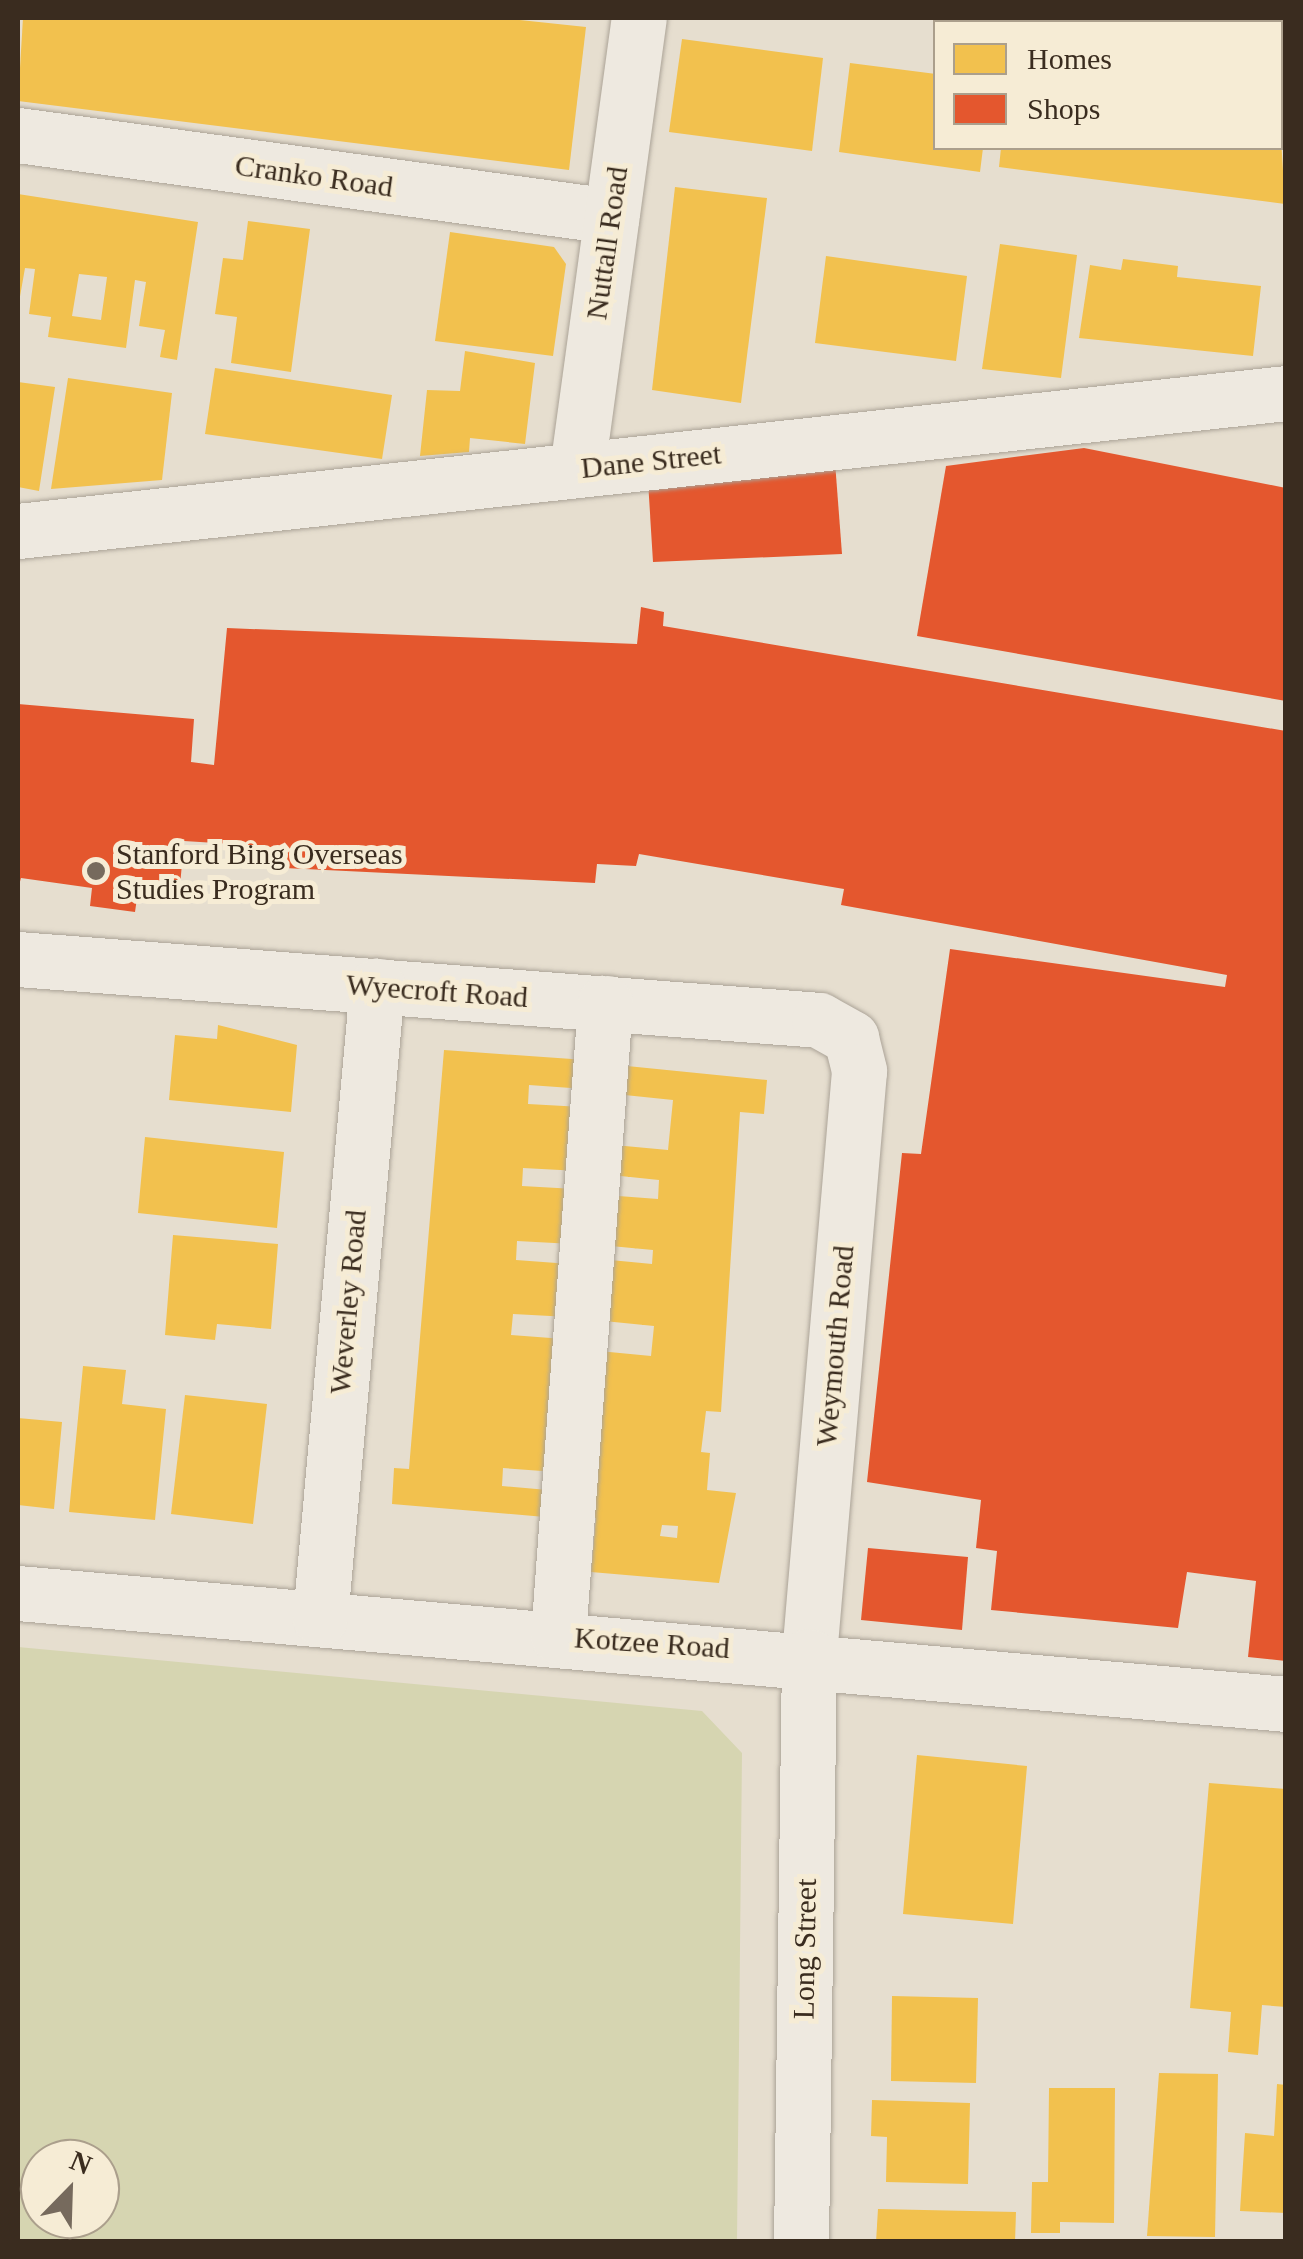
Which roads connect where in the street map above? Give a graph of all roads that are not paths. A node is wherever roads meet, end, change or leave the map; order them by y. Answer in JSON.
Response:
{"nodes":[{"id":1,"x":639,"y":18,"type":"edge"},
{"id":2,"x":18,"y":136,"type":"edge"},
{"id":3,"x":611,"y":216,"type":"junction"},
{"id":4,"x":1286,"y":393,"type":"edge"},
{"id":5,"x":576,"y":469,"type":"junction"},
{"id":6,"x":18,"y":531,"type":"edge"},
{"id":7,"x":18,"y":959,"type":"edge"},
{"id":8,"x":377,"y":986,"type":"junction"},
{"id":9,"x":605,"y":1003,"type":"junction"},
{"id":10,"x":851,"y":1038,"type":"joint"},
{"id":11,"x":18,"y":1592,"type":"edge"},
{"id":12,"x":320,"y":1618,"type":"junction"},
{"id":13,"x":558,"y":1636,"type":"junction"},
{"id":14,"x":809,"y":1656,"type":"junction"},
{"id":15,"x":1286,"y":1704,"type":"edge"},
{"id":16,"x":801,"y":2242,"type":"edge"}],
"edges":[{"from":1,"to":3,"type":"street","name":"Nuttall Road"},
{"from":2,"to":3,"type":"street","name":"Cranko Road"},
{"from":3,"to":5,"type":"street","name":"Nuttall Road"},
{"from":4,"to":5,"type":"street","name":"Dane Street"},
{"from":5,"to":6,"type":"street","name":"Dane Street"},
{"from":7,"to":8,"type":"street","name":"Wyecroft Road"},
{"from":8,"to":9,"type":"street","name":"Wyecroft Road"},
{"from":8,"to":12,"type":"street","name":"Weverley Road"},
{"from":9,"to":10,"type":"street","name":"Wyecroft Road"},
{"from":9,"to":13,"type":"street"},
{"from":10,"to":14,"type":"street","name":"Weymouth Road"},
{"from":11,"to":12,"type":"street","name":"Kotzee Road"},
{"from":12,"to":13,"type":"street","name":"Kotzee Road"},
{"from":13,"to":14,"type":"street","name":"Kotzee Road"},
{"from":14,"to":15,"type":"street","name":"Kotzee Road"},
{"from":14,"to":16,"type":"street","name":"Long Street"}]}
